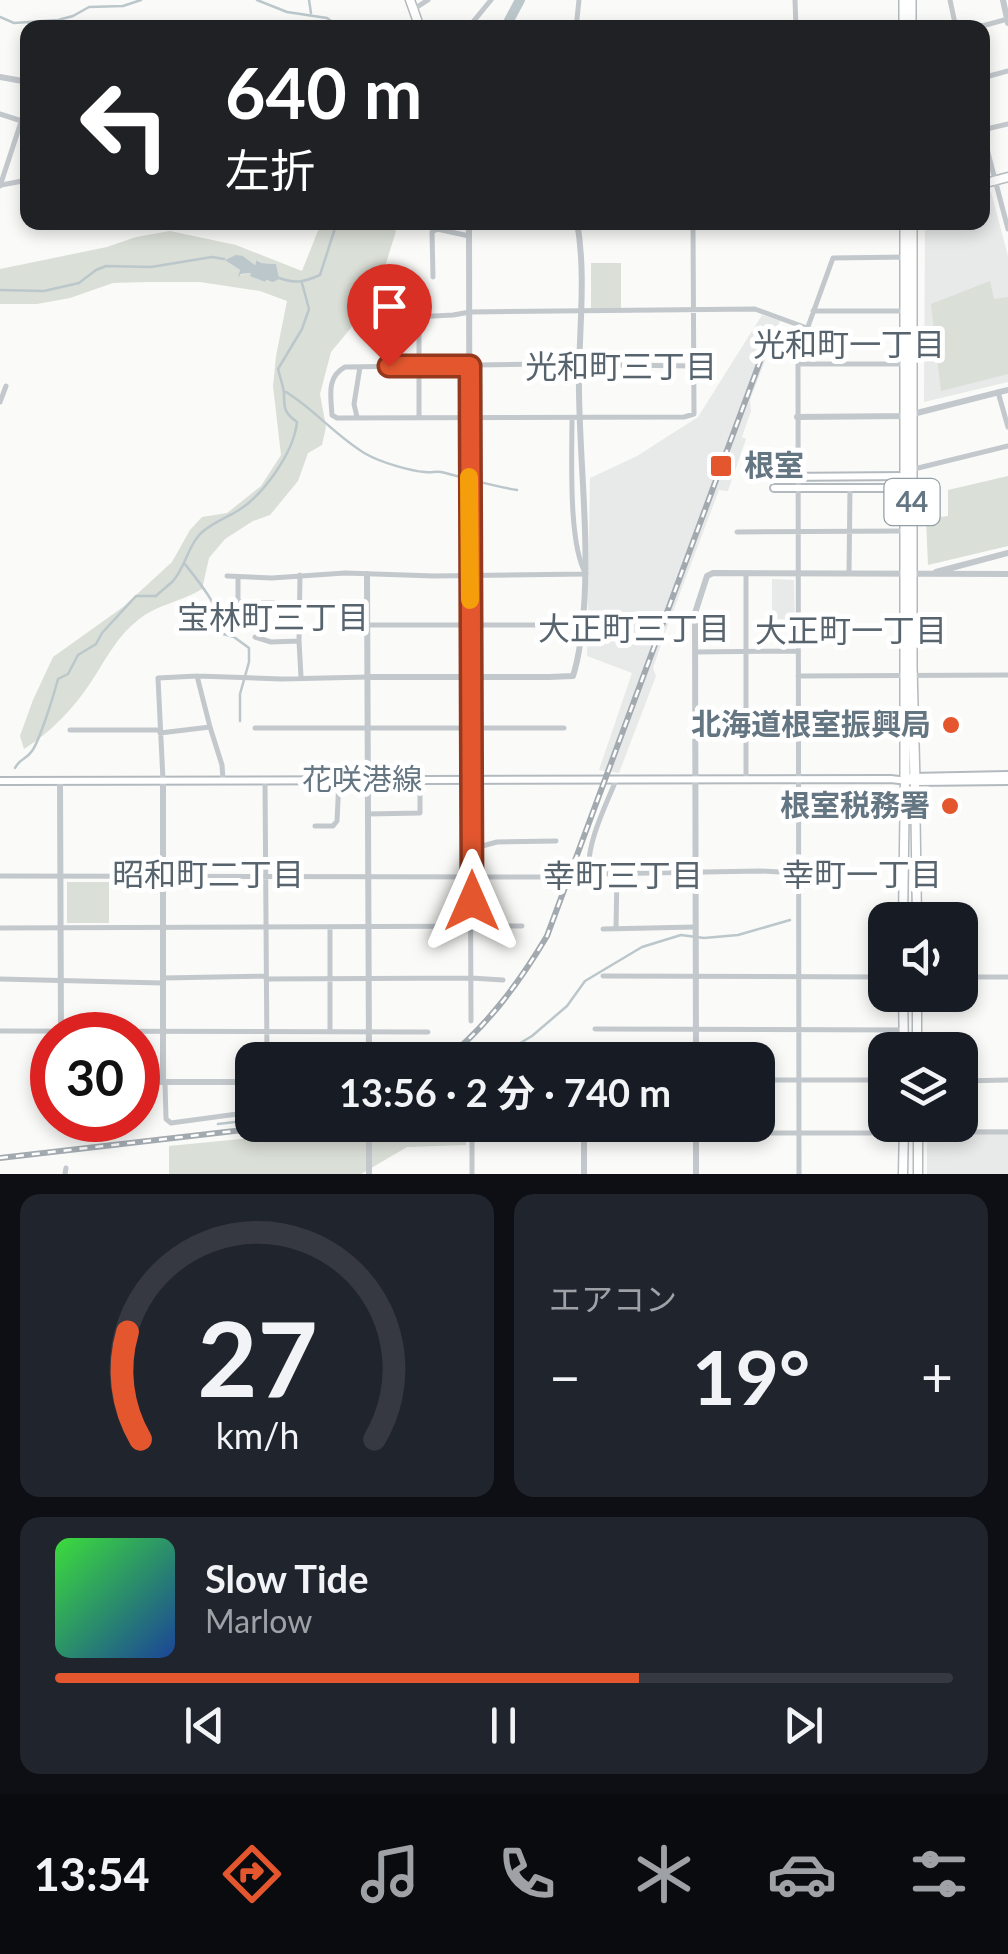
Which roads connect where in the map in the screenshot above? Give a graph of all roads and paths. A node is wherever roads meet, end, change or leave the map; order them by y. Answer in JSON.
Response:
{"nodes":[{"id":1,"x":428,"y":0,"type":"edge"},
{"id":2,"x":491,"y":0,"type":"edge"},
{"id":3,"x":1003,"y":0,"type":"edge"},
{"id":4,"x":412,"y":4,"type":"edge"},
{"id":5,"x":475,"y":20,"type":"edge"},
{"id":6,"x":1008,"y":21,"type":"edge"},
{"id":7,"x":20,"y":132,"type":"edge"},
{"id":8,"x":990,"y":159,"type":"edge"},
{"id":9,"x":1008,"y":178,"type":"edge"},
{"id":10,"x":996,"y":181,"type":"junction"},
{"id":11,"x":990,"y":182,"type":"edge"},
{"id":12,"x":0,"y":185,"type":"edge"},
{"id":13,"x":1008,"y":229,"type":"edge"},
{"id":14,"x":435,"y":230,"type":"edge"},
{"id":15,"x":442,"y":230,"type":"edge"},
{"id":16,"x":470,"y":230,"type":"edge"},
{"id":17,"x":578,"y":230,"type":"edge"},
{"id":18,"x":693,"y":230,"type":"edge"},
{"id":19,"x":905,"y":230,"type":"edge"},
{"id":20,"x":911,"y":230,"type":"edge"},
{"id":21,"x":470,"y":236,"type":"junction"},
{"id":22,"x":908,"y":257,"type":"junction"},
{"id":23,"x":433,"y":276,"type":"dead end"},
{"id":24,"x":580,"y":311,"type":"junction"},
{"id":25,"x":693,"y":311,"type":"junction"},
{"id":26,"x":814,"y":311,"type":"junction"},
{"id":27,"x":904,"y":311,"type":"junction"},
{"id":28,"x":470,"y":312,"type":"junction"},
{"id":29,"x":418,"y":316,"type":"junction"},
{"id":30,"x":394,"y":318,"type":"dead end"},
{"id":31,"x":807,"y":328,"type":"junction"},
{"id":32,"x":797,"y":364,"type":"junction"},
{"id":33,"x":904,"y":364,"type":"junction"},
{"id":34,"x":419,"y":365,"type":"junction"},
{"id":35,"x":579,"y":365,"type":"junction"},
{"id":36,"x":470,"y":366,"type":"junction"},
{"id":37,"x":694,"y":366,"type":"junction"},
{"id":38,"x":360,"y":367,"type":"junction"},
{"id":39,"x":6,"y":386,"type":"dead end"},
{"id":40,"x":1008,"y":390,"type":"edge"},
{"id":41,"x":998,"y":392,"type":"junction"},
{"id":42,"x":0,"y":402,"type":"edge"},
{"id":43,"x":908,"y":415,"type":"junction"},
{"id":44,"x":357,"y":417,"type":"junction"},
{"id":45,"x":418,"y":418,"type":"junction"},
{"id":46,"x":470,"y":418,"type":"junction"},
{"id":47,"x":576,"y":418,"type":"junction"},
{"id":48,"x":797,"y":418,"type":"junction"},
{"id":49,"x":1008,"y":427,"type":"edge"},
{"id":50,"x":1008,"y":446,"type":"edge"},
{"id":51,"x":907,"y":473,"type":"junction"},
{"id":52,"x":778,"y":477,"type":"dead end"},
{"id":53,"x":797,"y":477,"type":"junction"},
{"id":54,"x":797,"y":487,"type":"junction"},
{"id":55,"x":774,"y":488,"type":"dead end"},
{"id":56,"x":850,"y":488,"type":"junction"},
{"id":57,"x":908,"y":488,"type":"junction"},
{"id":58,"x":738,"y":532,"type":"dead end"},
{"id":59,"x":797,"y":532,"type":"junction"},
{"id":60,"x":849,"y":532,"type":"junction"},
{"id":61,"x":905,"y":532,"type":"junction"},
{"id":62,"x":1008,"y":552,"type":"edge"},
{"id":63,"x":746,"y":573,"type":"junction"},
{"id":64,"x":798,"y":573,"type":"junction"},
{"id":65,"x":848,"y":573,"type":"junction"},
{"id":66,"x":366,"y":574,"type":"junction"},
{"id":67,"x":469,"y":574,"type":"junction"},
{"id":68,"x":586,"y":574,"type":"junction"},
{"id":69,"x":909,"y":574,"type":"junction"},
{"id":70,"x":1008,"y":574,"type":"edge"},
{"id":71,"x":300,"y":575,"type":"junction"},
{"id":72,"x":926,"y":575,"type":"junction"},
{"id":73,"x":226,"y":576,"type":"dead end"},
{"id":74,"x":238,"y":576,"type":"junction"},
{"id":75,"x":300,"y":602,"type":"junction"},
{"id":76,"x":368,"y":625,"type":"junction"},
{"id":77,"x":582,"y":625,"type":"junction"},
{"id":78,"x":471,"y":626,"type":"junction"},
{"id":79,"x":255,"y":636,"type":"dead end"},
{"id":80,"x":299,"y":641,"type":"junction"},
{"id":81,"x":798,"y":651,"type":"junction"},
{"id":82,"x":694,"y":652,"type":"junction"},
{"id":83,"x":746,"y":652,"type":"junction"},
{"id":84,"x":1008,"y":675,"type":"edge"},
{"id":85,"x":198,"y":676,"type":"junction"},
{"id":86,"x":798,"y":676,"type":"junction"},
{"id":87,"x":909,"y":676,"type":"junction"},
{"id":88,"x":368,"y":677,"type":"junction"},
{"id":89,"x":301,"y":678,"type":"junction"},
{"id":90,"x":471,"y":678,"type":"junction"},
{"id":91,"x":694,"y":722,"type":"junction"},
{"id":92,"x":747,"y":722,"type":"junction"},
{"id":93,"x":798,"y":724,"type":"junction"},
{"id":94,"x":210,"y":727,"type":"junction"},
{"id":95,"x":255,"y":728,"type":"dead end"},
{"id":96,"x":470,"y":728,"type":"junction"},
{"id":97,"x":564,"y":728,"type":"dead end"},
{"id":98,"x":70,"y":730,"type":"dead end"},
{"id":99,"x":368,"y":730,"type":"junction"},
{"id":100,"x":160,"y":732,"type":"junction"},
{"id":101,"x":1008,"y":778,"type":"edge"},
{"id":102,"x":746,"y":779,"type":"junction"},
{"id":103,"x":798,"y":779,"type":"junction"},
{"id":104,"x":911,"y":779,"type":"junction"},
{"id":105,"x":162,"y":780,"type":"junction"},
{"id":106,"x":223,"y":780,"type":"junction"},
{"id":107,"x":265,"y":780,"type":"junction"},
{"id":108,"x":339,"y":780,"type":"junction"},
{"id":109,"x":368,"y":780,"type":"junction"},
{"id":110,"x":420,"y":780,"type":"junction"},
{"id":111,"x":470,"y":780,"type":"junction"},
{"id":112,"x":616,"y":780,"type":"junction"},
{"id":113,"x":695,"y":780,"type":"junction"},
{"id":114,"x":0,"y":781,"type":"edge"},
{"id":115,"x":60,"y":781,"type":"junction"},
{"id":116,"x":368,"y":814,"type":"junction"},
{"id":117,"x":315,"y":826,"type":"dead end"},
{"id":118,"x":556,"y":841,"type":"dead end"},
{"id":119,"x":471,"y":848,"type":"junction"},
{"id":120,"x":617,"y":874,"type":"junction"},
{"id":121,"x":695,"y":874,"type":"junction"},
{"id":122,"x":265,"y":875,"type":"junction"},
{"id":123,"x":472,"y":875,"type":"junction"},
{"id":124,"x":0,"y":876,"type":"edge"},
{"id":125,"x":60,"y":876,"type":"junction"},
{"id":126,"x":162,"y":876,"type":"junction"},
{"id":127,"x":368,"y":876,"type":"junction"},
{"id":128,"x":547,"y":876,"type":"dead end"},
{"id":129,"x":798,"y":876,"type":"junction"},
{"id":130,"x":904,"y":902,"type":"edge"},
{"id":131,"x":915,"y":902,"type":"edge"},
{"id":132,"x":471,"y":926,"type":"junction"},
{"id":133,"x":522,"y":926,"type":"dead end"},
{"id":134,"x":695,"y":926,"type":"junction"},
{"id":135,"x":266,"y":927,"type":"junction"},
{"id":136,"x":330,"y":927,"type":"junction"},
{"id":137,"x":369,"y":927,"type":"junction"},
{"id":138,"x":0,"y":928,"type":"edge"},
{"id":139,"x":60,"y":928,"type":"junction"},
{"id":140,"x":163,"y":928,"type":"junction"},
{"id":141,"x":603,"y":928,"type":"dead end"},
{"id":142,"x":616,"y":928,"type":"junction"},
{"id":143,"x":603,"y":976,"type":"dead end"},
{"id":144,"x":696,"y":976,"type":"junction"},
{"id":145,"x":798,"y":976,"type":"junction"},
{"id":146,"x":868,"y":976,"type":"edge"},
{"id":147,"x":978,"y":976,"type":"edge"},
{"id":148,"x":266,"y":977,"type":"junction"},
{"id":149,"x":1008,"y":977,"type":"edge"},
{"id":150,"x":330,"y":978,"type":"junction"},
{"id":151,"x":369,"y":978,"type":"junction"},
{"id":152,"x":471,"y":978,"type":"junction"},
{"id":153,"x":0,"y":979,"type":"edge"},
{"id":154,"x":60,"y":979,"type":"junction"},
{"id":155,"x":503,"y":980,"type":"dead end"},
{"id":156,"x":163,"y":981,"type":"junction"},
{"id":157,"x":60,"y":1012,"type":"edge"},
{"id":158,"x":904,"y":1012,"type":"edge"},
{"id":159,"x":471,"y":1021,"type":"dead end"},
{"id":160,"x":798,"y":1028,"type":"junction"},
{"id":161,"x":595,"y":1029,"type":"dead end"},
{"id":162,"x":696,"y":1029,"type":"junction"},
{"id":163,"x":160,"y":1030,"type":"edge"},
{"id":164,"x":163,"y":1030,"type":"junction"},
{"id":165,"x":267,"y":1030,"type":"junction"},
{"id":166,"x":330,"y":1030,"type":"junction"},
{"id":167,"x":369,"y":1030,"type":"junction"},
{"id":168,"x":904,"y":1030,"type":"joint"},
{"id":169,"x":0,"y":1031,"type":"edge"},
{"id":170,"x":30,"y":1032,"type":"edge"},
{"id":171,"x":428,"y":1032,"type":"dead end"},
{"id":172,"x":267,"y":1042,"type":"edge"},
{"id":173,"x":369,"y":1042,"type":"edge"},
{"id":174,"x":696,"y":1042,"type":"edge"},
{"id":175,"x":775,"y":1080,"type":"edge"},
{"id":176,"x":799,"y":1080,"type":"junction"},
{"id":177,"x":868,"y":1080,"type":"edge"},
{"id":178,"x":978,"y":1080,"type":"edge"},
{"id":179,"x":1007,"y":1080,"type":"edge"},
{"id":180,"x":160,"y":1082,"type":"edge"},
{"id":181,"x":164,"y":1082,"type":"junction"},
{"id":182,"x":235,"y":1082,"type":"edge"},
{"id":183,"x":235,"y":1114,"type":"edge"},
{"id":184,"x":775,"y":1130,"type":"edge"},
{"id":185,"x":868,"y":1130,"type":"edge"},
{"id":186,"x":799,"y":1131,"type":"junction"},
{"id":187,"x":978,"y":1131,"type":"edge"},
{"id":188,"x":1008,"y":1132,"type":"edge"},
{"id":189,"x":369,"y":1142,"type":"edge"},
{"id":190,"x":472,"y":1142,"type":"edge"},
{"id":191,"x":584,"y":1142,"type":"edge"},
{"id":192,"x":696,"y":1142,"type":"edge"},
{"id":193,"x":904,"y":1142,"type":"edge"},
{"id":194,"x":918,"y":1142,"type":"edge"},
{"id":195,"x":369,"y":1174,"type":"edge"},
{"id":196,"x":472,"y":1174,"type":"edge"},
{"id":197,"x":584,"y":1174,"type":"edge"},
{"id":198,"x":696,"y":1174,"type":"edge"},
{"id":199,"x":799,"y":1174,"type":"edge"},
{"id":200,"x":904,"y":1174,"type":"edge"},
{"id":201,"x":918,"y":1174,"type":"edge"}],
"edges":[{"from":1,"to":4,"type":"street"},
{"from":2,"to":5,"type":"street"},
{"from":3,"to":6,"type":"street"},
{"from":7,"to":12,"type":"street"},
{"from":8,"to":10,"type":"street"},
{"from":9,"to":10,"type":"main road"},
{"from":10,"to":11,"type":"main road"},
{"from":10,"to":13,"type":"street"},
{"from":14,"to":23,"type":"street"},
{"from":15,"to":21,"type":"street"},
{"from":16,"to":21,"type":"street"},
{"from":17,"to":24,"type":"street"},
{"from":18,"to":25,"type":"street"},
{"from":19,"to":22,"type":"highway","number":"44"},
{"from":20,"to":22,"type":"highway","number":"44"},
{"from":21,"to":28,"type":"street"},
{"from":22,"to":26,"type":"street"},
{"from":22,"to":27,"type":"highway","number":"44"},
{"from":22,"to":43,"type":"highway","number":"44"},
{"from":24,"to":25,"type":"street"},
{"from":24,"to":28,"type":"street"},
{"from":24,"to":35,"type":"street"},
{"from":25,"to":31,"type":"street"},
{"from":25,"to":37,"type":"street"},
{"from":26,"to":27,"type":"street"},
{"from":26,"to":31,"type":"street"},
{"from":27,"to":33,"type":"highway","number":"44"},
{"from":28,"to":29,"type":"street"},
{"from":28,"to":36,"type":"street"},
{"from":29,"to":30,"type":"street"},
{"from":29,"to":34,"type":"street"},
{"from":31,"to":32,"type":"street"},
{"from":32,"to":33,"type":"street"},
{"from":32,"to":48,"type":"street"},
{"from":33,"to":43,"type":"highway","number":"44"},
{"from":34,"to":36,"type":"street"},
{"from":34,"to":38,"type":"street"},
{"from":34,"to":45,"type":"street"},
{"from":35,"to":36,"type":"street"},
{"from":35,"to":37,"type":"street"},
{"from":35,"to":47,"type":"street"},
{"from":36,"to":46,"type":"street"},
{"from":37,"to":47,"type":"street"},
{"from":38,"to":44,"type":"street"},
{"from":38,"to":44,"type":"street"},
{"from":39,"to":42,"type":"street"},
{"from":40,"to":41,"type":"street"},
{"from":41,"to":43,"type":"street"},
{"from":41,"to":49,"type":"street"},
{"from":43,"to":48,"type":"street"},
{"from":43,"to":51,"type":"highway","number":"44"},
{"from":44,"to":45,"type":"street"},
{"from":45,"to":46,"type":"street"},
{"from":46,"to":47,"type":"street"},
{"from":46,"to":67,"type":"street"},
{"from":47,"to":68,"type":"street"},
{"from":48,"to":53,"type":"street"},
{"from":50,"to":51,"type":"street"},
{"from":51,"to":53,"type":"main road"},
{"from":51,"to":57,"type":"highway","number":"44"},
{"from":52,"to":53,"type":"main road"},
{"from":53,"to":54,"type":"street"},
{"from":54,"to":55,"type":"main road"},
{"from":54,"to":56,"type":"main road"},
{"from":54,"to":59,"type":"street"},
{"from":56,"to":57,"type":"main road"},
{"from":56,"to":60,"type":"street"},
{"from":57,"to":61,"type":"highway","number":"44"},
{"from":57,"to":69,"type":"highway","number":"44"},
{"from":58,"to":59,"type":"street"},
{"from":59,"to":60,"type":"street"},
{"from":59,"to":64,"type":"street"},
{"from":60,"to":61,"type":"street"},
{"from":60,"to":65,"type":"street"},
{"from":61,"to":69,"type":"highway","number":"44"},
{"from":62,"to":72,"type":"street"},
{"from":63,"to":64,"type":"street"},
{"from":63,"to":82,"type":"street"},
{"from":63,"to":83,"type":"street"},
{"from":64,"to":65,"type":"street"},
{"from":64,"to":81,"type":"street"},
{"from":65,"to":69,"type":"street"},
{"from":66,"to":67,"type":"street"},
{"from":66,"to":71,"type":"street"},
{"from":66,"to":76,"type":"street"},
{"from":67,"to":68,"type":"street"},
{"from":67,"to":78,"type":"street"},
{"from":68,"to":77,"type":"street"},
{"from":69,"to":72,"type":"street"},
{"from":69,"to":87,"type":"highway","number":"44"},
{"from":70,"to":72,"type":"street"},
{"from":71,"to":74,"type":"street"},
{"from":71,"to":75,"type":"street"},
{"from":73,"to":74,"type":"street"},
{"from":74,"to":75,"type":"street"},
{"from":75,"to":80,"type":"street"},
{"from":76,"to":78,"type":"street"},
{"from":76,"to":88,"type":"street"},
{"from":77,"to":78,"type":"street"},
{"from":77,"to":90,"type":"street"},
{"from":78,"to":90,"type":"street"},
{"from":79,"to":80,"type":"street"},
{"from":80,"to":89,"type":"street"},
{"from":81,"to":83,"type":"street"},
{"from":81,"to":86,"type":"street"},
{"from":82,"to":83,"type":"street"},
{"from":82,"to":91,"type":"street"},
{"from":83,"to":92,"type":"street"},
{"from":84,"to":87,"type":"street"},
{"from":85,"to":89,"type":"street"},
{"from":85,"to":94,"type":"street"},
{"from":85,"to":100,"type":"street"},
{"from":86,"to":87,"type":"street"},
{"from":86,"to":93,"type":"street"},
{"from":87,"to":104,"type":"highway","number":"44"},
{"from":88,"to":89,"type":"street"},
{"from":88,"to":90,"type":"street"},
{"from":88,"to":99,"type":"street"},
{"from":90,"to":96,"type":"street"},
{"from":91,"to":92,"type":"street"},
{"from":91,"to":113,"type":"street"},
{"from":92,"to":93,"type":"street"},
{"from":92,"to":102,"type":"street"},
{"from":93,"to":103,"type":"street"},
{"from":94,"to":100,"type":"street"},
{"from":94,"to":106,"type":"street"},
{"from":95,"to":99,"type":"street"},
{"from":96,"to":97,"type":"street"},
{"from":96,"to":99,"type":"street"},
{"from":96,"to":111,"type":"street"},
{"from":98,"to":100,"type":"street"},
{"from":99,"to":109,"type":"street"},
{"from":100,"to":105,"type":"street"},
{"from":101,"to":104,"type":"main road","name":"花咲港線"},
{"from":102,"to":103,"type":"main road","name":"花咲港線"},
{"from":102,"to":113,"type":"main road","name":"花咲港線"},
{"from":103,"to":104,"type":"main road","name":"花咲港線"},
{"from":103,"to":129,"type":"street"},
{"from":104,"to":130,"type":"main road"},
{"from":104,"to":131,"type":"main road"},
{"from":105,"to":106,"type":"main road","name":"花咲港線"},
{"from":105,"to":115,"type":"main road","name":"花咲港線"},
{"from":105,"to":126,"type":"street"},
{"from":106,"to":107,"type":"main road","name":"花咲港線"},
{"from":107,"to":108,"type":"main road","name":"花咲港線"},
{"from":107,"to":122,"type":"street"},
{"from":108,"to":109,"type":"main road","name":"花咲港線"},
{"from":108,"to":117,"type":"street"},
{"from":109,"to":110,"type":"main road","name":"花咲港線"},
{"from":109,"to":116,"type":"street"},
{"from":110,"to":111,"type":"main road","name":"花咲港線"},
{"from":110,"to":116,"type":"street"},
{"from":111,"to":112,"type":"main road","name":"花咲港線"},
{"from":111,"to":119,"type":"street"},
{"from":112,"to":113,"type":"main road","name":"花咲港線"},
{"from":112,"to":120,"type":"street"},
{"from":113,"to":121,"type":"street"},
{"from":114,"to":115,"type":"main road","name":"花咲港線"},
{"from":115,"to":125,"type":"street"},
{"from":116,"to":127,"type":"street"},
{"from":118,"to":119,"type":"street"},
{"from":119,"to":123,"type":"street"},
{"from":120,"to":121,"type":"street"},
{"from":120,"to":142,"type":"street"},
{"from":121,"to":129,"type":"street"},
{"from":121,"to":134,"type":"street"},
{"from":122,"to":126,"type":"street"},
{"from":122,"to":127,"type":"street"},
{"from":122,"to":135,"type":"street"},
{"from":123,"to":127,"type":"street"},
{"from":123,"to":128,"type":"street"},
{"from":123,"to":132,"type":"street"},
{"from":124,"to":125,"type":"street"},
{"from":125,"to":126,"type":"street"},
{"from":125,"to":139,"type":"street"},
{"from":126,"to":140,"type":"street"},
{"from":127,"to":137,"type":"street"},
{"from":129,"to":145,"type":"street"},
{"from":132,"to":133,"type":"street"},
{"from":132,"to":137,"type":"street"},
{"from":132,"to":152,"type":"street"},
{"from":134,"to":142,"type":"street"},
{"from":134,"to":144,"type":"street"},
{"from":135,"to":136,"type":"street"},
{"from":135,"to":140,"type":"street"},
{"from":135,"to":148,"type":"street"},
{"from":136,"to":137,"type":"street"},
{"from":136,"to":150,"type":"street"},
{"from":137,"to":151,"type":"street"},
{"from":138,"to":139,"type":"street"},
{"from":139,"to":140,"type":"street"},
{"from":139,"to":154,"type":"street"},
{"from":140,"to":156,"type":"street"},
{"from":141,"to":142,"type":"street"},
{"from":143,"to":144,"type":"street"},
{"from":144,"to":145,"type":"street"},
{"from":144,"to":162,"type":"street"},
{"from":145,"to":146,"type":"street"},
{"from":145,"to":160,"type":"street"},
{"from":147,"to":149,"type":"street"},
{"from":148,"to":150,"type":"street"},
{"from":148,"to":156,"type":"street"},
{"from":148,"to":165,"type":"street"},
{"from":150,"to":151,"type":"street"},
{"from":150,"to":166,"type":"street"},
{"from":151,"to":152,"type":"street"},
{"from":151,"to":167,"type":"street"},
{"from":152,"to":155,"type":"street"},
{"from":152,"to":159,"type":"street"},
{"from":153,"to":154,"type":"street"},
{"from":154,"to":156,"type":"street"},
{"from":154,"to":157,"type":"street"},
{"from":156,"to":164,"type":"street"},
{"from":158,"to":168,"type":"main road"},
{"from":160,"to":162,"type":"street"},
{"from":160,"to":168,"type":"street"},
{"from":160,"to":176,"type":"street"},
{"from":161,"to":162,"type":"street"},
{"from":162,"to":174,"type":"street"},
{"from":163,"to":164,"type":"street"},
{"from":164,"to":165,"type":"street"},
{"from":164,"to":181,"type":"street"},
{"from":165,"to":166,"type":"street"},
{"from":165,"to":172,"type":"street"},
{"from":166,"to":167,"type":"street"},
{"from":167,"to":171,"type":"street"},
{"from":167,"to":173,"type":"street"},
{"from":169,"to":170,"type":"street"},
{"from":175,"to":176,"type":"street"},
{"from":176,"to":177,"type":"street"},
{"from":176,"to":186,"type":"street"},
{"from":178,"to":179,"type":"street"},
{"from":180,"to":181,"type":"street"},
{"from":181,"to":182,"type":"street"},
{"from":181,"to":183,"type":"street"},
{"from":184,"to":186,"type":"street"},
{"from":185,"to":186,"type":"street"},
{"from":186,"to":199,"type":"street"},
{"from":187,"to":188,"type":"street"},
{"from":189,"to":195,"type":"street"},
{"from":190,"to":196,"type":"street"},
{"from":191,"to":197,"type":"street"},
{"from":192,"to":198,"type":"street"},
{"from":193,"to":200,"type":"main road"},
{"from":194,"to":201,"type":"main road"}]}
